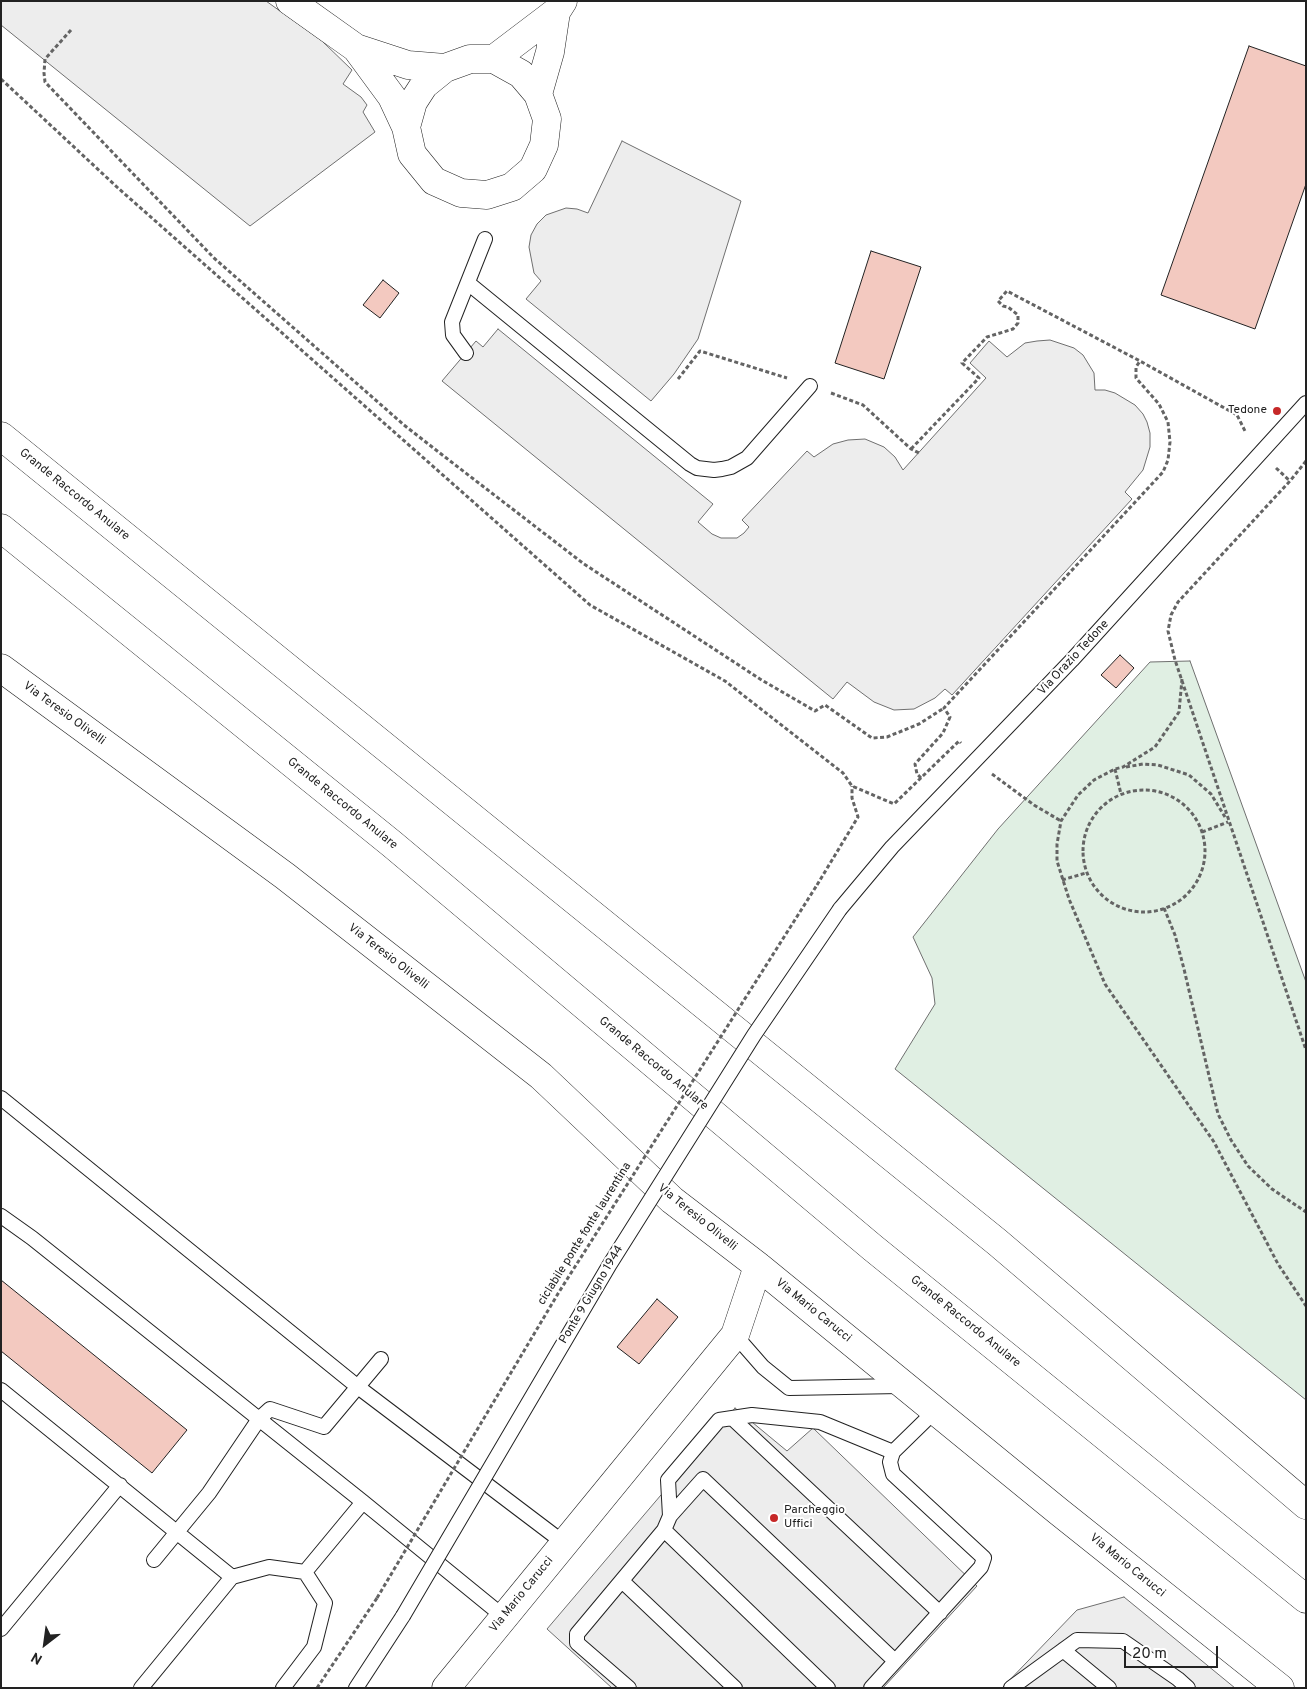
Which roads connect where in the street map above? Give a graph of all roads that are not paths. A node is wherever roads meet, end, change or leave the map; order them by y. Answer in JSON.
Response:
{"nodes":[{"id":1,"x":290,"y":1,"type":"edge"},
{"id":2,"x":559,"y":7,"type":"edge"},
{"id":3,"x":356,"y":48,"type":"junction"},
{"id":4,"x":494,"y":59,"type":"junction"},
{"id":5,"x":445,"y":68,"type":"junction"},
{"id":6,"x":538,"y":94,"type":"junction"},
{"id":7,"x":406,"y":127,"type":"junction"},
{"id":8,"x":484,"y":239,"type":"dead end"},
{"id":9,"x":468,"y":283,"type":"junction"},
{"id":10,"x":466,"y":353,"type":"dead end"},
{"id":11,"x":817,"y":388,"type":"road end"},
{"id":12,"x":1306,"y":404,"type":"edge"},
{"id":13,"x":1,"y":436,"type":"edge"},
{"id":14,"x":1,"y":528,"type":"edge"},
{"id":15,"x":1,"y":668,"type":"edge"},
{"id":16,"x":840,"y":909,"type":"joint"},
{"id":17,"x":1,"y":1098,"type":"edge"},
{"id":18,"x":1,"y":1216,"type":"edge"},
{"id":19,"x":758,"y":1266,"type":"junction"},
{"id":20,"x":736,"y":1335,"type":"junction"},
{"id":21,"x":381,"y":1360,"type":"dead end"},
{"id":22,"x":904,"y":1385,"type":"junction"},
{"id":23,"x":358,"y":1388,"type":"junction"},
{"id":24,"x":1,"y":1390,"type":"edge"},
{"id":25,"x":936,"y":1410,"type":"junction"},
{"id":26,"x":732,"y":1418,"type":"junction"},
{"id":27,"x":259,"y":1419,"type":"junction"},
{"id":28,"x":893,"y":1452,"type":"junction"},
{"id":29,"x":120,"y":1485,"type":"junction"},
{"id":30,"x":363,"y":1502,"type":"junction"},
{"id":31,"x":1306,"y":1505,"type":"edge"},
{"id":32,"x":670,"y":1516,"type":"junction"},
{"id":33,"x":664,"y":1530,"type":"junction"},
{"id":34,"x":177,"y":1532,"type":"junction"},
{"id":35,"x":564,"y":1543,"type":"junction"},
{"id":36,"x":154,"y":1560,"type":"dead end"},
{"id":37,"x":305,"y":1572,"type":"junction"},
{"id":38,"x":232,"y":1577,"type":"junction"},
{"id":39,"x":622,"y":1581,"type":"junction"},
{"id":40,"x":1306,"y":1599,"type":"edge"},
{"id":41,"x":940,"y":1613,"type":"junction"},
{"id":42,"x":504,"y":1617,"type":"junction"},
{"id":43,"x":1,"y":1629,"type":"edge"},
{"id":44,"x":1062,"y":1650,"type":"junction"},
{"id":45,"x":895,"y":1661,"type":"junction"},
{"id":46,"x":141,"y":1688,"type":"edge"},
{"id":47,"x":283,"y":1688,"type":"edge"},
{"id":48,"x":356,"y":1688,"type":"edge"},
{"id":49,"x":446,"y":1688,"type":"edge"},
{"id":50,"x":629,"y":1688,"type":"edge"},
{"id":51,"x":734,"y":1688,"type":"edge"},
{"id":52,"x":828,"y":1688,"type":"edge"},
{"id":53,"x":871,"y":1688,"type":"edge"},
{"id":54,"x":1011,"y":1688,"type":"edge"},
{"id":55,"x":1109,"y":1688,"type":"edge"},
{"id":56,"x":1188,"y":1688,"type":"edge"},
{"id":57,"x":1280,"y":1688,"type":"edge"}],
"edges":[{"from":1,"to":3,"type":"main road"},
{"from":2,"to":4,"type":"main road"},
{"from":2,"to":6,"type":"main road"},
{"from":3,"to":5,"type":"main road"},
{"from":3,"to":7,"type":"main road"},
{"from":4,"to":5,"type":"main road"},
{"from":4,"to":6,"type":"main road"},
{"from":5,"to":7,"type":"main road"},
{"from":6,"to":7,"type":"main road"},
{"from":8,"to":9,"type":"lane"},
{"from":9,"to":10,"type":"lane"},
{"from":9,"to":11,"type":"lane"},
{"from":12,"to":16,"type":"lane","name":"Via Orazio Tedone"},
{"from":13,"to":31,"type":"main road","name":"Grande Raccordo Anulare"},
{"from":14,"to":40,"type":"main road","name":"Grande Raccordo Anulare"},
{"from":15,"to":19,"type":"main road","name":"Via Teresio Olivelli"},
{"from":16,"to":48,"type":"lane","name":"Ponte 9 Giugno 1944","bridge":true},
{"from":17,"to":23,"type":"lane"},
{"from":18,"to":27,"type":"lane"},
{"from":19,"to":20,"type":"main road","name":"Via Mario Carucci"},
{"from":19,"to":22,"type":"main road","name":"Via Mario Carucci"},
{"from":20,"to":22,"type":"lane"},
{"from":20,"to":35,"type":"main road","name":"Via Mario Carucci"},
{"from":21,"to":23,"type":"lane"},
{"from":22,"to":25,"type":"main road","name":"Via Mario Carucci"},
{"from":23,"to":27,"type":"lane"},
{"from":23,"to":35,"type":"lane"},
{"from":24,"to":29,"type":"lane"},
{"from":25,"to":28,"type":"lane"},
{"from":25,"to":57,"type":"main road","name":"Via Mario Carucci"},
{"from":26,"to":28,"type":"lane"},
{"from":26,"to":32,"type":"lane"},
{"from":26,"to":41,"type":"lane"},
{"from":27,"to":30,"type":"lane"},
{"from":27,"to":34,"type":"lane"},
{"from":28,"to":41,"type":"lane"},
{"from":29,"to":34,"type":"lane"},
{"from":29,"to":43,"type":"lane"},
{"from":30,"to":37,"type":"lane"},
{"from":30,"to":42,"type":"lane"},
{"from":32,"to":33,"type":"lane"},
{"from":32,"to":45,"type":"lane"},
{"from":33,"to":39,"type":"lane"},
{"from":33,"to":52,"type":"lane"},
{"from":34,"to":36,"type":"lane"},
{"from":34,"to":38,"type":"lane"},
{"from":35,"to":42,"type":"main road","name":"Via Mario Carucci"},
{"from":37,"to":38,"type":"lane"},
{"from":37,"to":47,"type":"lane"},
{"from":38,"to":46,"type":"lane"},
{"from":39,"to":50,"type":"lane"},
{"from":39,"to":51,"type":"lane"},
{"from":41,"to":45,"type":"lane"},
{"from":42,"to":49,"type":"main road","name":"Via Mario Carucci"},
{"from":44,"to":54,"type":"lane"},
{"from":44,"to":55,"type":"lane"},
{"from":44,"to":56,"type":"lane"},
{"from":45,"to":53,"type":"lane"}]}
